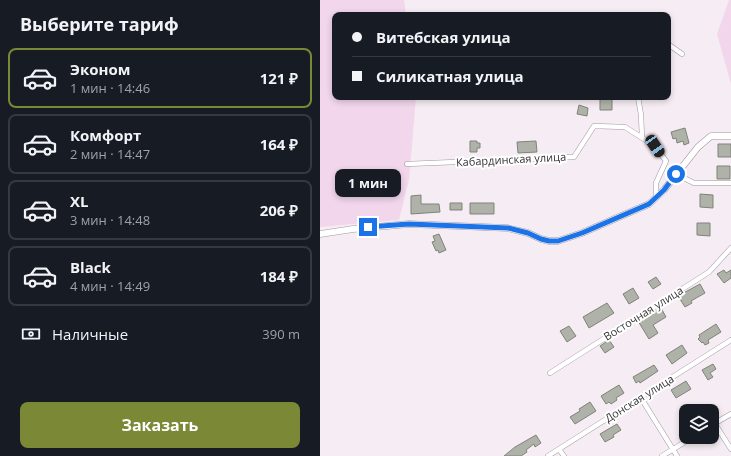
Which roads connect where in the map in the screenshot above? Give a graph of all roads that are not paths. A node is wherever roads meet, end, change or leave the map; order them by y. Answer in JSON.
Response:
{"nodes":[{"id":1,"x":671,"y":46,"type":"edge"},
{"id":2,"x":682,"y":54,"type":"dead end"},
{"id":3,"x":638,"y":100,"type":"edge"},
{"id":4,"x":731,"y":136,"type":"edge"},
{"id":5,"x":642,"y":137,"type":"junction"},
{"id":6,"x":407,"y":164,"type":"dead end"},
{"id":7,"x":676,"y":174,"type":"junction"},
{"id":8,"x":731,"y":183,"type":"edge"},
{"id":9,"x":656,"y":197,"type":"junction"},
{"id":10,"x":320,"y":234,"type":"edge"},
{"id":11,"x":731,"y":248,"type":"edge"},
{"id":12,"x":731,"y":340,"type":"edge"},
{"id":13,"x":550,"y":373,"type":"dead end"},
{"id":14,"x":641,"y":398,"type":"junction"},
{"id":15,"x":731,"y":414,"type":"edge"},
{"id":16,"x":719,"y":421,"type":"edge"},
{"id":17,"x":719,"y":432,"type":"edge"},
{"id":18,"x":681,"y":444,"type":"edge"},
{"id":19,"x":559,"y":449,"type":"junction"},
{"id":20,"x":673,"y":449,"type":"junction"},
{"id":21,"x":731,"y":449,"type":"edge"},
{"id":22,"x":548,"y":456,"type":"edge"},
{"id":23,"x":564,"y":456,"type":"edge"},
{"id":24,"x":662,"y":456,"type":"edge"},
{"id":25,"x":677,"y":456,"type":"edge"}],
"edges":[{"from":1,"to":2,"type":"street"},
{"from":3,"to":5,"type":"street"},
{"from":4,"to":7,"type":"street"},
{"from":5,"to":6,"type":"street","name":"Кабардинская улица"},
{"from":5,"to":9,"type":"street","name":"Кабардинская улица"},
{"from":7,"to":8,"type":"street"},
{"from":7,"to":9,"type":"street"},
{"from":9,"to":10,"type":"street"},
{"from":11,"to":13,"type":"street","name":"Восточная улица"},
{"from":12,"to":14,"type":"street","name":"Донская улица"},
{"from":14,"to":19,"type":"street","name":"Донская улица"},
{"from":14,"to":20,"type":"street"},
{"from":15,"to":16,"type":"street"},
{"from":17,"to":21,"type":"street"},
{"from":18,"to":20,"type":"street"},
{"from":19,"to":22,"type":"street","name":"Донская улица"},
{"from":19,"to":23,"type":"street"},
{"from":20,"to":24,"type":"street"},
{"from":20,"to":25,"type":"street"}]}
